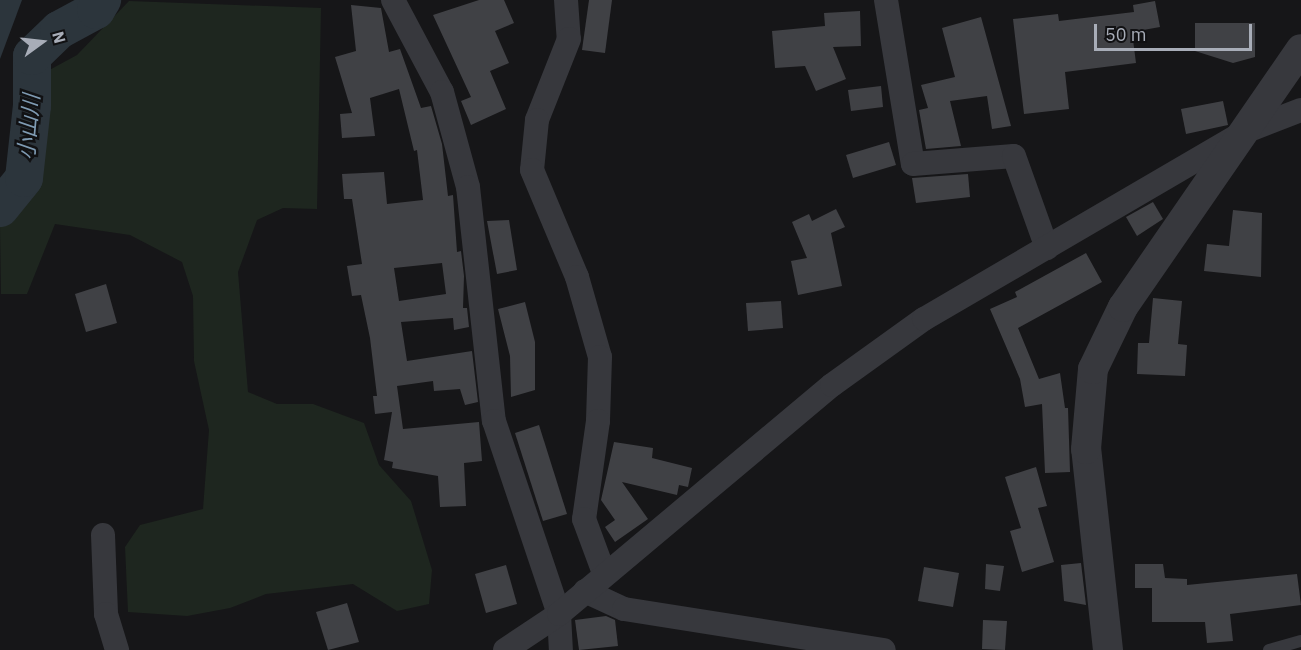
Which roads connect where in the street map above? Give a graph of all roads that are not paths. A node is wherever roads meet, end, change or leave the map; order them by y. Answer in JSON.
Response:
{"nodes":[{"id":1,"x":393,"y":0,"type":"edge"},
{"id":2,"x":566,"y":0,"type":"edge"},
{"id":3,"x":886,"y":0,"type":"edge"},
{"id":4,"x":1301,"y":49,"type":"edge"},
{"id":5,"x":1301,"y":110,"type":"edge"},
{"id":6,"x":1244,"y":132,"type":"junction"},
{"id":7,"x":1047,"y":248,"type":"junction"},
{"id":8,"x":104,"y":535,"type":"dead end"},
{"id":9,"x":604,"y":573,"type":"junction"},
{"id":10,"x":585,"y":591,"type":"junction"},
{"id":11,"x":559,"y":614,"type":"junction"},
{"id":12,"x":1301,"y":641,"type":"edge"},
{"id":13,"x":117,"y":650,"type":"edge"},
{"id":14,"x":506,"y":650,"type":"edge"},
{"id":15,"x":561,"y":650,"type":"edge"},
{"id":16,"x":884,"y":650,"type":"edge"},
{"id":17,"x":1108,"y":650,"type":"edge"},
{"id":18,"x":1269,"y":650,"type":"edge"}],
"edges":[{"from":1,"to":11,"type":"street"},
{"from":2,"to":9,"type":"street"},
{"from":3,"to":7,"type":"street"},
{"from":4,"to":6,"type":"street"},
{"from":5,"to":6,"type":"street"},
{"from":6,"to":7,"type":"street"},
{"from":6,"to":17,"type":"street"},
{"from":7,"to":9,"type":"street"},
{"from":8,"to":13,"type":"street"},
{"from":9,"to":10,"type":"street"},
{"from":10,"to":11,"type":"street"},
{"from":10,"to":16,"type":"street"},
{"from":11,"to":14,"type":"street"},
{"from":11,"to":15,"type":"street"},
{"from":12,"to":18,"type":"lane"}]}
